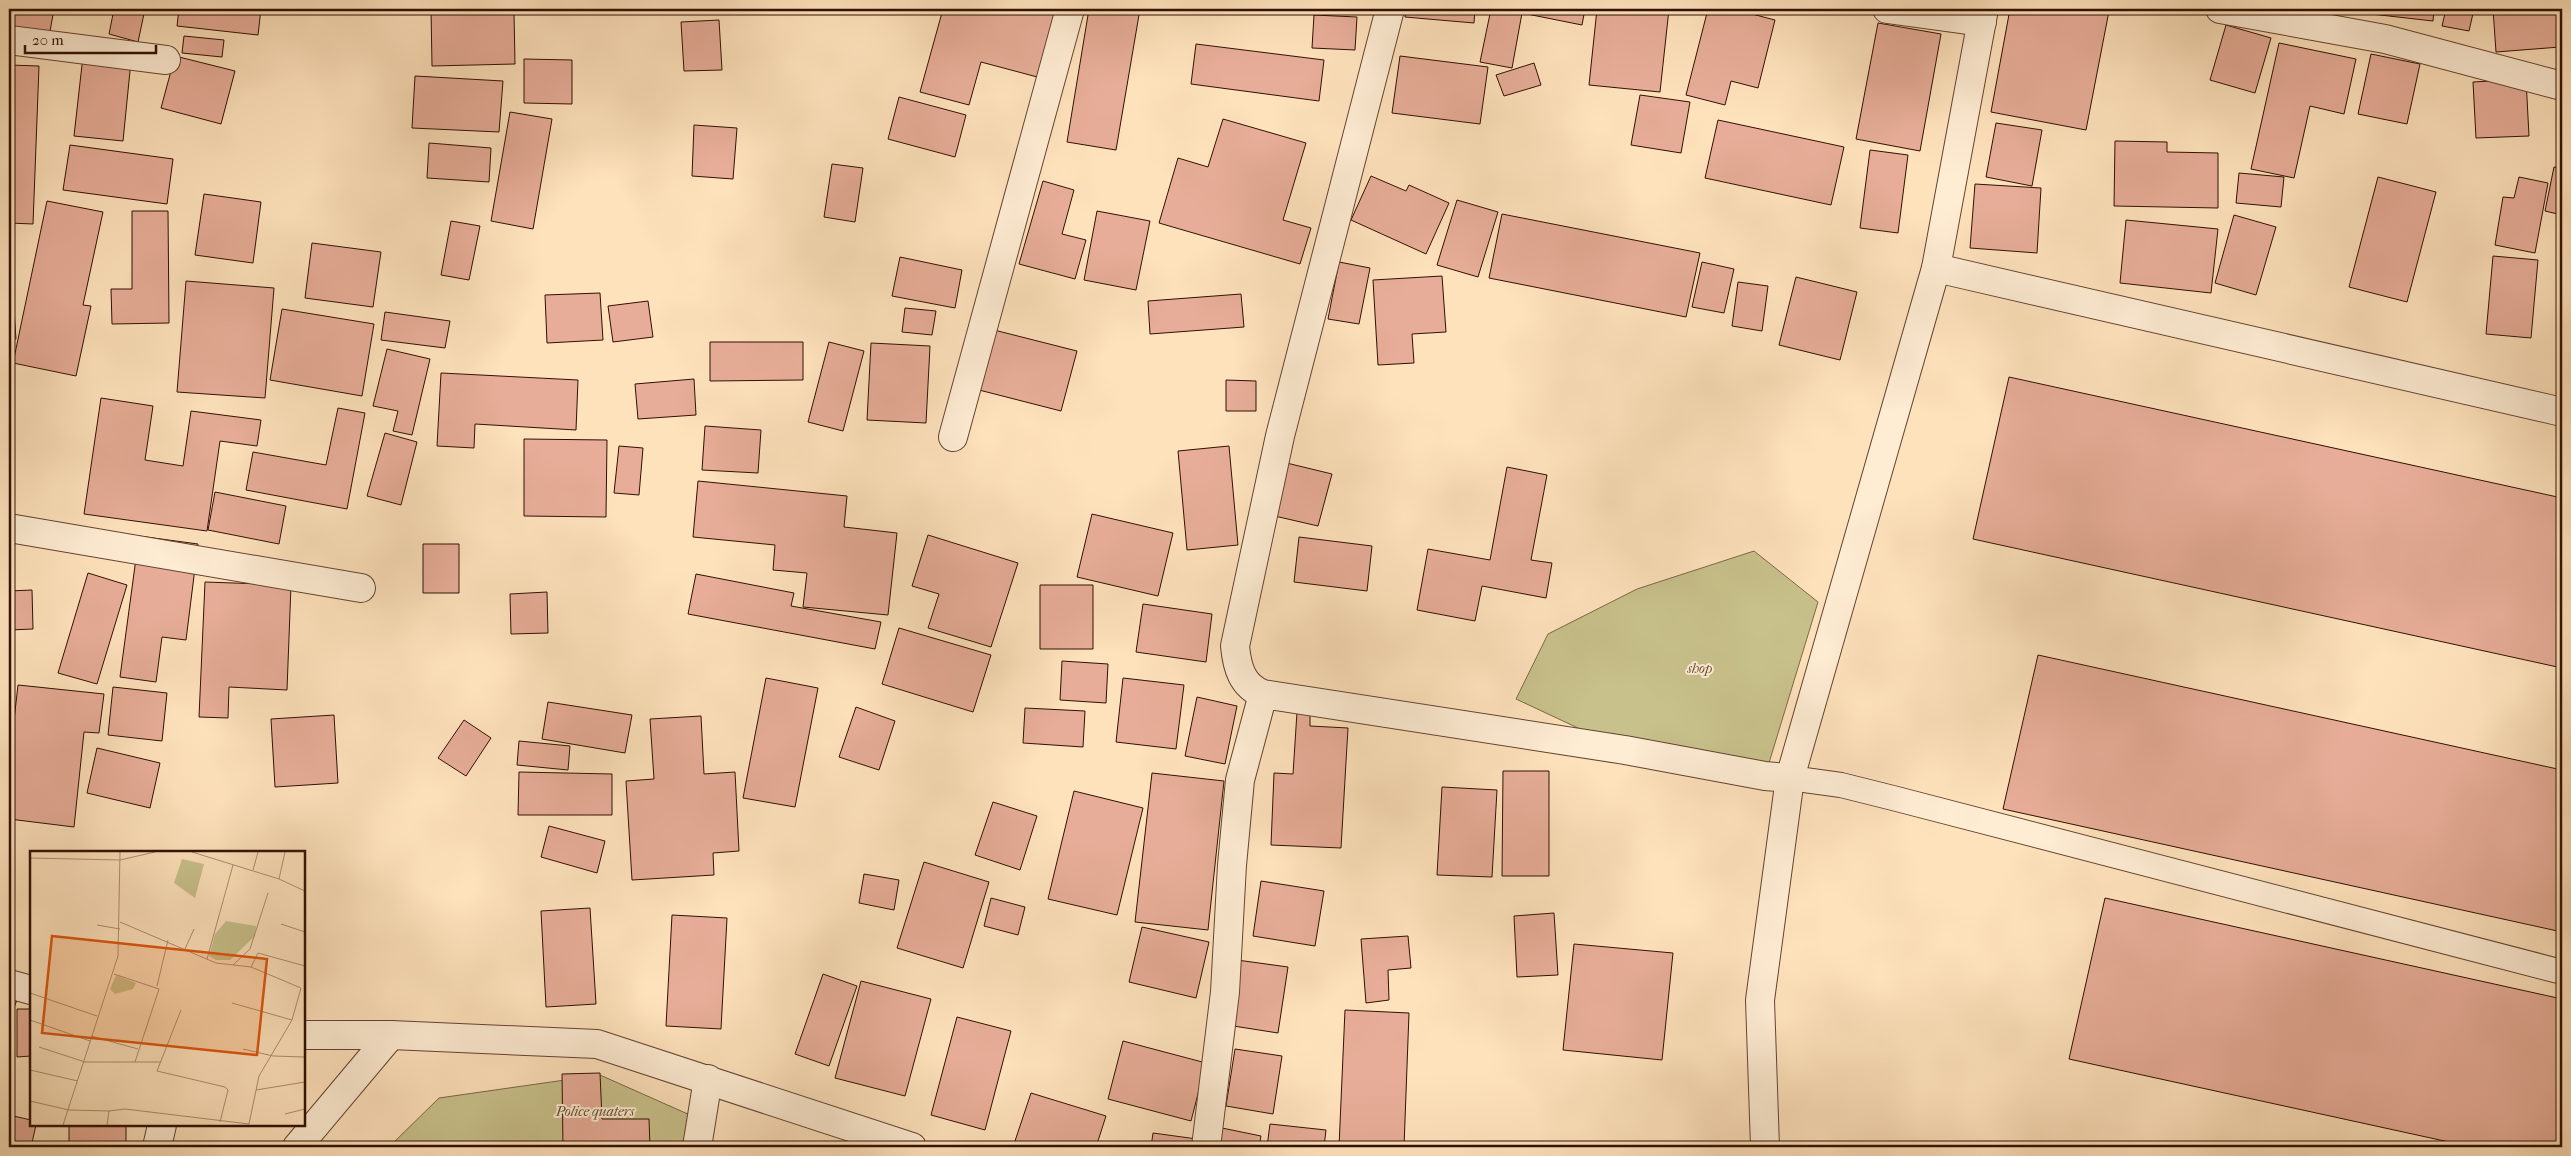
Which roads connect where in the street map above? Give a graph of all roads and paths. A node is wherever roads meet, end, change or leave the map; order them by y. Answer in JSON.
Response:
{"nodes":[{"id":1,"x":1070,"y":9,"type":"edge"},
{"id":2,"x":1390,"y":9,"type":"edge"},
{"id":3,"x":1887,"y":9,"type":"edge"},
{"id":4,"x":2220,"y":9,"type":"edge"},
{"id":5,"x":1983,"y":16,"type":"edge"},
{"id":6,"x":9,"y":40,"type":"edge"},
{"id":7,"x":166,"y":60,"type":"dead end"},
{"id":8,"x":2562,"y":86,"type":"edge"},
{"id":9,"x":1936,"y":268,"type":"junction"},
{"id":10,"x":2562,"y":412,"type":"edge"},
{"id":11,"x":952,"y":437,"type":"dead end"},
{"id":12,"x":9,"y":528,"type":"edge"},
{"id":13,"x":361,"y":588,"type":"dead end"},
{"id":14,"x":1263,"y":694,"type":"junction"},
{"id":15,"x":1790,"y":778,"type":"junction"},
{"id":16,"x":2562,"y":972,"type":"edge"},
{"id":17,"x":9,"y":984,"type":"edge"},
{"id":18,"x":30,"y":990,"type":"edge"},
{"id":19,"x":305,"y":1035,"type":"edge"},
{"id":20,"x":391,"y":1035,"type":"junction"},
{"id":21,"x":708,"y":1079,"type":"junction"},
{"id":22,"x":162,"y":1126,"type":"edge"},
{"id":23,"x":157,"y":1147,"type":"edge"},
{"id":24,"x":297,"y":1147,"type":"edge"},
{"id":25,"x":697,"y":1147,"type":"edge"},
{"id":26,"x":912,"y":1147,"type":"edge"},
{"id":27,"x":1206,"y":1147,"type":"edge"},
{"id":28,"x":1765,"y":1147,"type":"edge"}],
"edges":[{"from":1,"to":11,"type":"street"},
{"from":2,"to":14,"type":"street"},
{"from":3,"to":5,"type":"street"},
{"from":4,"to":8,"type":"street"},
{"from":5,"to":9,"type":"street"},
{"from":6,"to":7,"type":"street"},
{"from":9,"to":10,"type":"street"},
{"from":9,"to":15,"type":"street"},
{"from":12,"to":13,"type":"street"},
{"from":14,"to":15,"type":"street"},
{"from":14,"to":27,"type":"street"},
{"from":15,"to":16,"type":"lane"},
{"from":15,"to":28,"type":"street"},
{"from":17,"to":18,"type":"street"},
{"from":19,"to":20,"type":"street"},
{"from":20,"to":21,"type":"street"},
{"from":20,"to":24,"type":"street"},
{"from":21,"to":25,"type":"street"},
{"from":21,"to":26,"type":"street"},
{"from":22,"to":23,"type":"street"}]}
